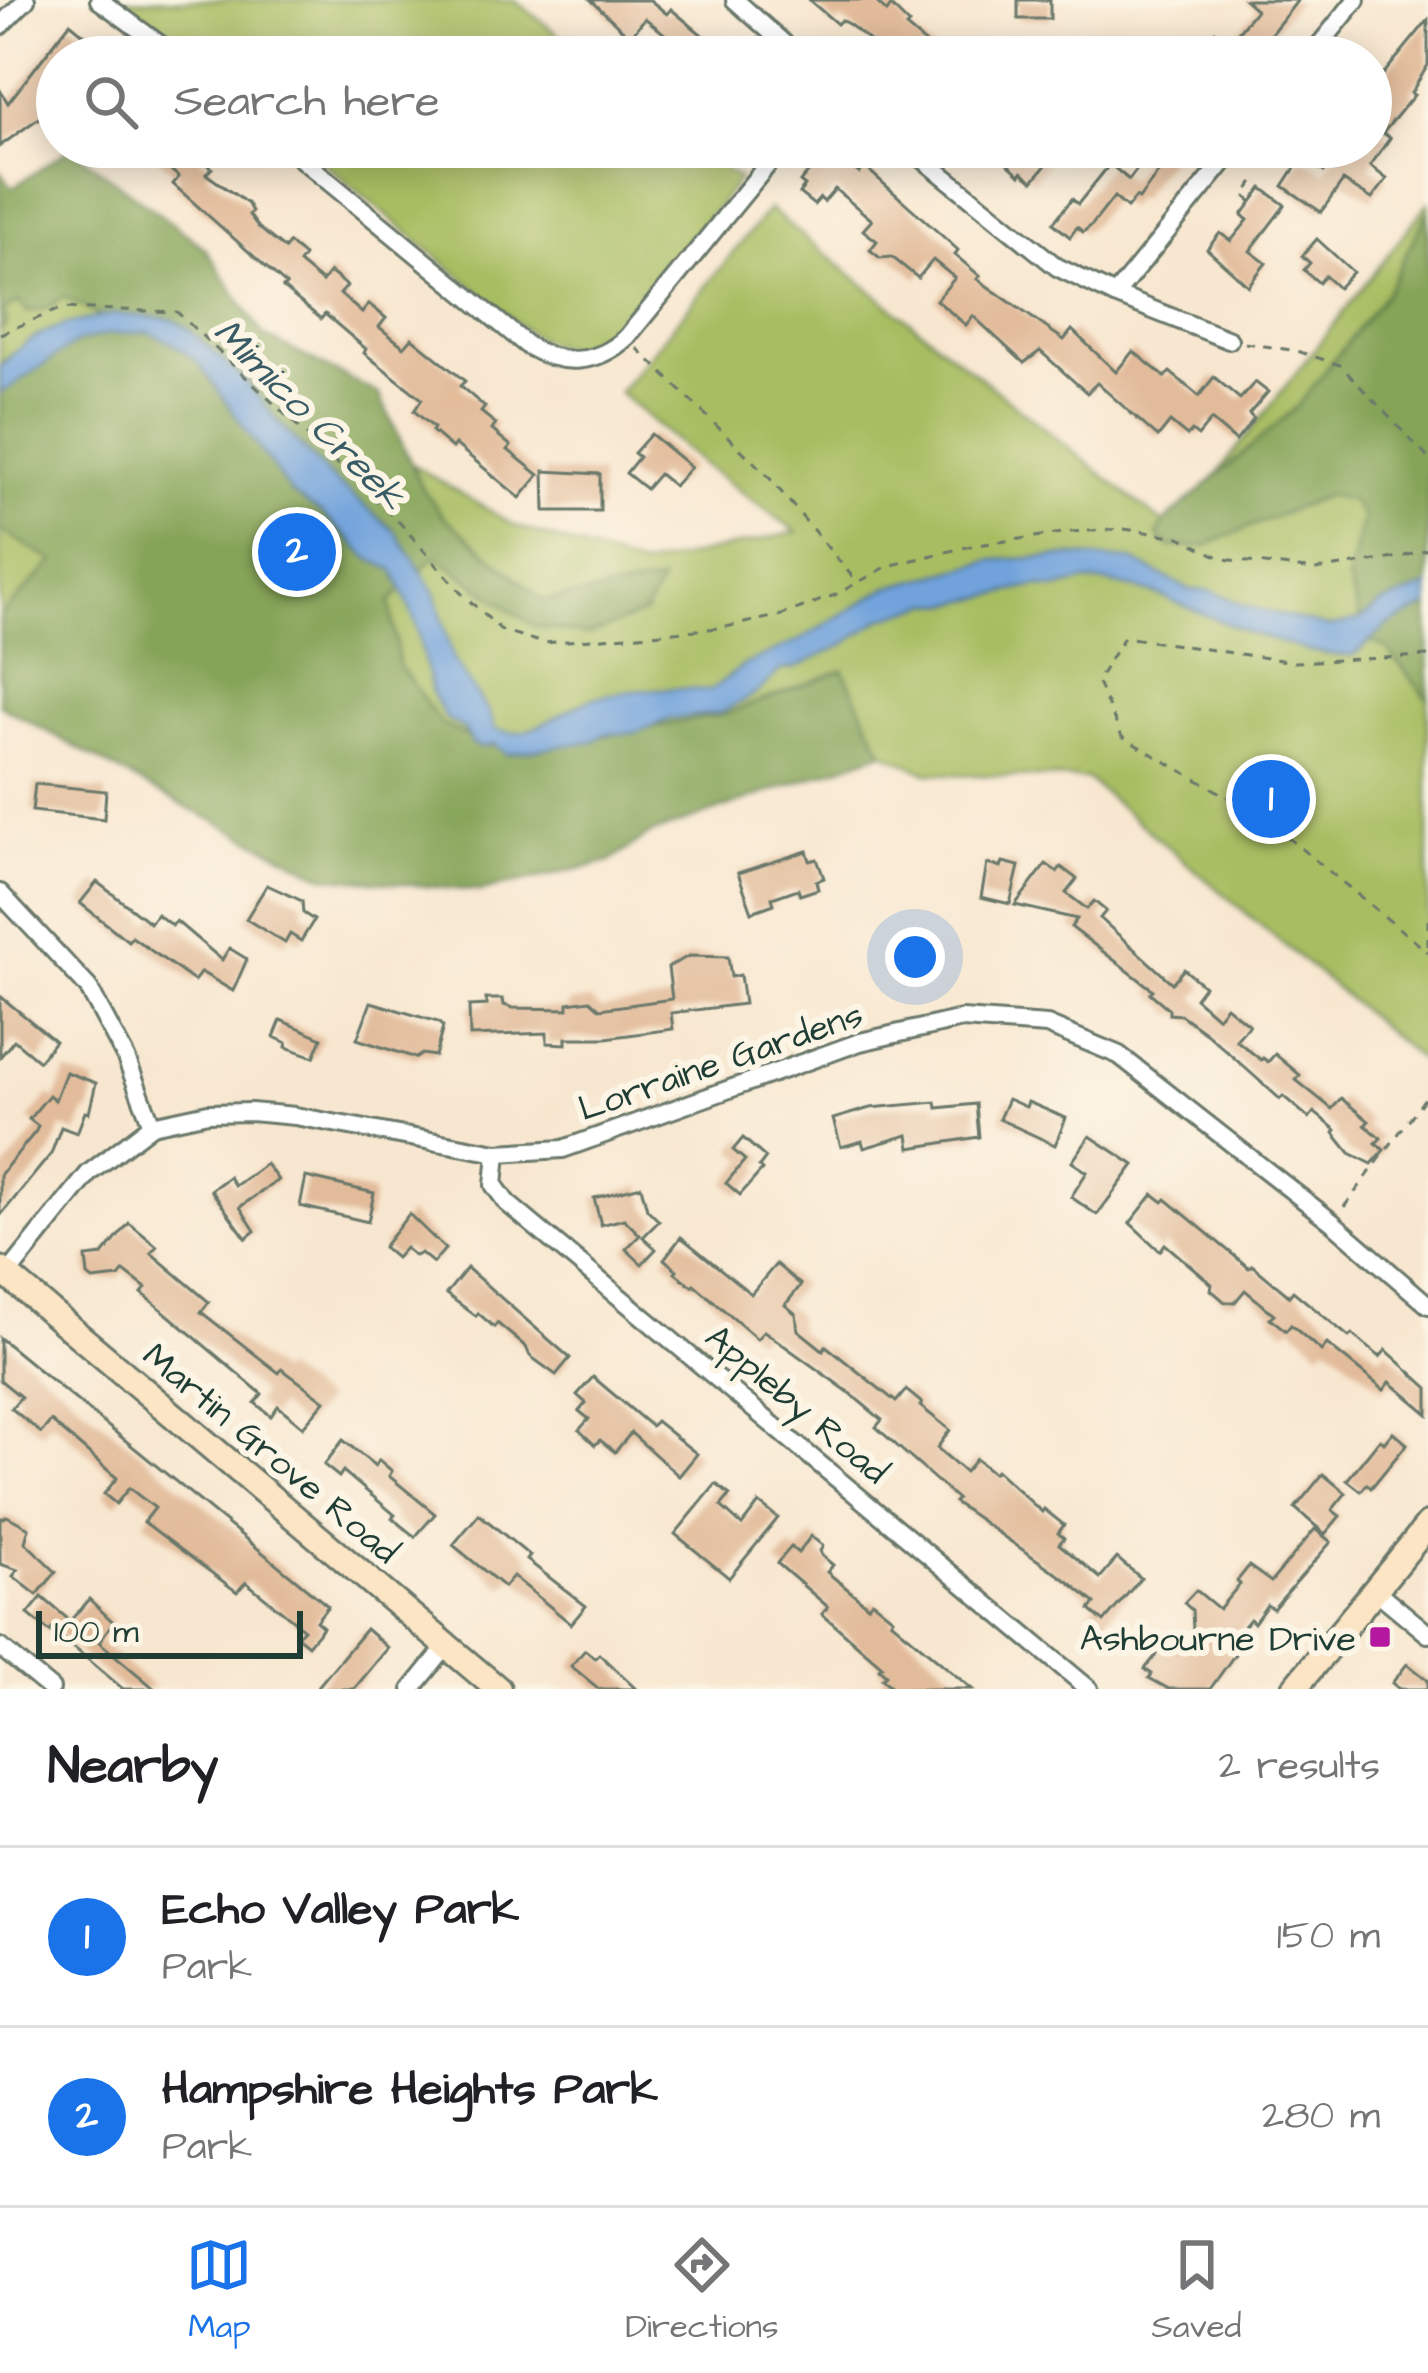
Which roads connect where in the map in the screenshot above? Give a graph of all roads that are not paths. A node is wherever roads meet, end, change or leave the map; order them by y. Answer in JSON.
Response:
{"nodes":[{"id":1,"x":26,"y":0,"type":"edge"},
{"id":2,"x":99,"y":0,"type":"edge"},
{"id":3,"x":735,"y":0,"type":"edge"},
{"id":4,"x":1356,"y":0,"type":"edge"},
{"id":5,"x":0,"y":26,"type":"edge"},
{"id":6,"x":148,"y":36,"type":"edge"},
{"id":7,"x":775,"y":36,"type":"edge"},
{"id":8,"x":1327,"y":36,"type":"edge"},
{"id":9,"x":312,"y":168,"type":"edge"},
{"id":10,"x":765,"y":168,"type":"edge"},
{"id":11,"x":934,"y":168,"type":"edge"},
{"id":12,"x":1219,"y":168,"type":"edge"},
{"id":13,"x":1114,"y":295,"type":"junction"},
{"id":14,"x":1229,"y":340,"type":"road end"},
{"id":15,"x":0,"y":893,"type":"edge"},
{"id":16,"x":152,"y":1125,"type":"junction"},
{"id":17,"x":497,"y":1153,"type":"junction"},
{"id":18,"x":4,"y":1272,"type":"edge"},
{"id":19,"x":1428,"y":1305,"type":"edge"},
{"id":20,"x":1428,"y":1525,"type":"edge"},
{"id":21,"x":1375,"y":1590,"type":"junction"},
{"id":22,"x":1428,"y":1634,"type":"edge"},
{"id":23,"x":0,"y":1647,"type":"edge"},
{"id":24,"x":446,"y":1647,"type":"junction"},
{"id":25,"x":51,"y":1689,"type":"edge"},
{"id":26,"x":412,"y":1689,"type":"edge"},
{"id":27,"x":499,"y":1689,"type":"edge"},
{"id":28,"x":1089,"y":1689,"type":"edge"},
{"id":29,"x":1294,"y":1689,"type":"edge"}],
"edges":[{"from":1,"to":5,"type":"street"},
{"from":2,"to":6,"type":"street"},
{"from":3,"to":7,"type":"street"},
{"from":4,"to":8,"type":"street"},
{"from":9,"to":10,"type":"street"},
{"from":11,"to":13,"type":"street"},
{"from":12,"to":13,"type":"street"},
{"from":13,"to":14,"type":"street"},
{"from":15,"to":16,"type":"street"},
{"from":16,"to":17,"type":"street","name":"Lorraine Gardens"},
{"from":16,"to":18,"type":"street","name":"Lorraine Gardens"},
{"from":17,"to":19,"type":"street","name":"Lorraine Gardens"},
{"from":17,"to":28,"type":"street","name":"Appleby Road"},
{"from":18,"to":24,"type":"main road","name":"Martin Grove Road"},
{"from":20,"to":21,"type":"main road"},
{"from":21,"to":22,"type":"street"},
{"from":21,"to":29,"type":"main road"},
{"from":23,"to":25,"type":"street"},
{"from":24,"to":26,"type":"street"},
{"from":24,"to":27,"type":"main road","name":"Martin Grove Road"}]}
